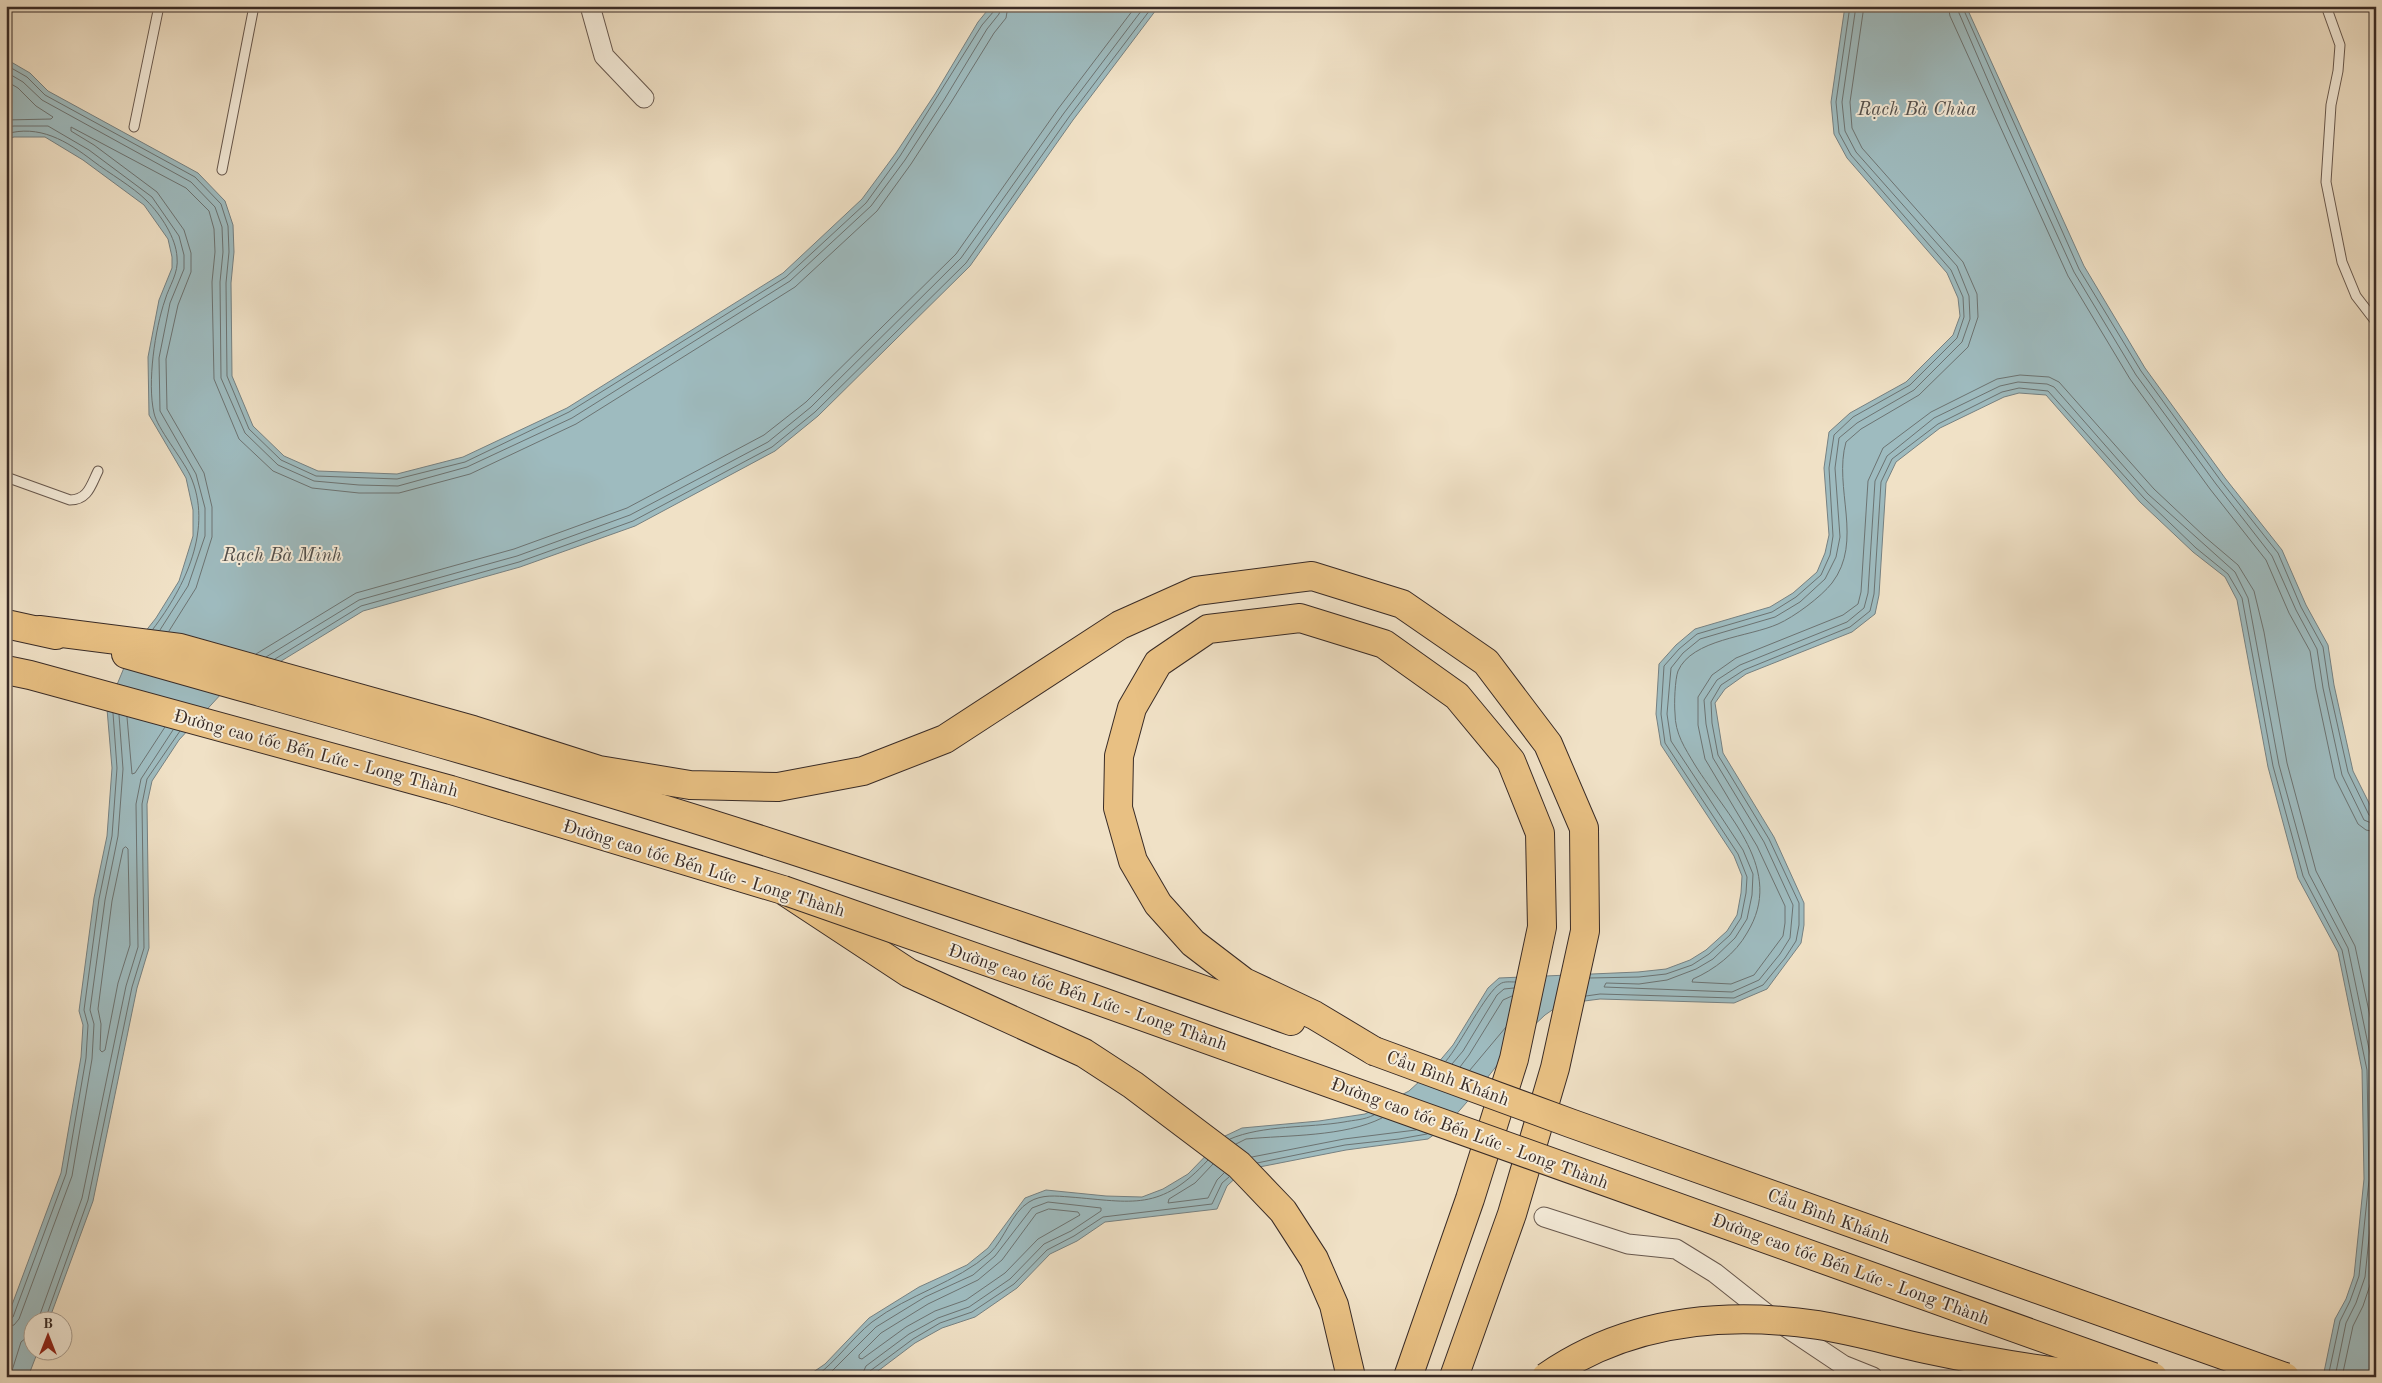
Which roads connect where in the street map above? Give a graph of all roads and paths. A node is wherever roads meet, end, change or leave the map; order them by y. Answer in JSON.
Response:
{"nodes":[{"id":1,"x":159,"y":6,"type":"edge"},
{"id":2,"x":254,"y":6,"type":"edge"},
{"id":3,"x":590,"y":6,"type":"edge"},
{"id":4,"x":2326,"y":6,"type":"edge"},
{"id":5,"x":644,"y":98,"type":"dead end"},
{"id":6,"x":134,"y":127,"type":"dead end"},
{"id":7,"x":222,"y":170,"type":"dead end"},
{"id":8,"x":2376,"y":322,"type":"edge"},
{"id":9,"x":98,"y":471,"type":"dead end"},
{"id":10,"x":6,"y":476,"type":"edge"},
{"id":11,"x":6,"y":624,"type":"edge"},
{"id":12,"x":39,"y":630,"type":"junction"},
{"id":13,"x":6,"y":670,"type":"edge"},
{"id":14,"x":783,"y":890,"type":"junction"},
{"id":15,"x":1374,"y":1051,"type":"junction"},
{"id":16,"x":1544,"y":1217,"type":"dead end"},
{"id":17,"x":1351,"y":1372,"type":"edge"},
{"id":18,"x":1408,"y":1377,"type":"edge"},
{"id":19,"x":1454,"y":1377,"type":"edge"},
{"id":20,"x":1546,"y":1377,"type":"edge"},
{"id":21,"x":1873,"y":1377,"type":"edge"},
{"id":22,"x":2110,"y":1377,"type":"edge"},
{"id":23,"x":2153,"y":1377,"type":"edge"},
{"id":24,"x":2285,"y":1377,"type":"edge"}],
"edges":[{"from":1,"to":6,"type":"lane"},
{"from":2,"to":7,"type":"lane"},
{"from":3,"to":5,"type":"street"},
{"from":4,"to":8,"type":"lane"},
{"from":9,"to":10,"type":"lane"},
{"from":11,"to":12,"type":"highway"},
{"from":12,"to":15,"type":"highway"},
{"from":12,"to":19,"type":"highway"},
{"from":13,"to":14,"type":"highway","name":"Đường cao tốc Bến Lức - Long Thành"},
{"from":14,"to":17,"type":"highway","bridge":true},
{"from":14,"to":23,"type":"highway","name":"Đường cao tốc Bến Lức - Long Thành","bridge":true},
{"from":15,"to":18,"type":"highway"},
{"from":15,"to":24,"type":"highway","name":"Cầu Bình Khánh","bridge":true},
{"from":16,"to":21,"type":"street"},
{"from":20,"to":22,"type":"highway","bridge":true}]}
